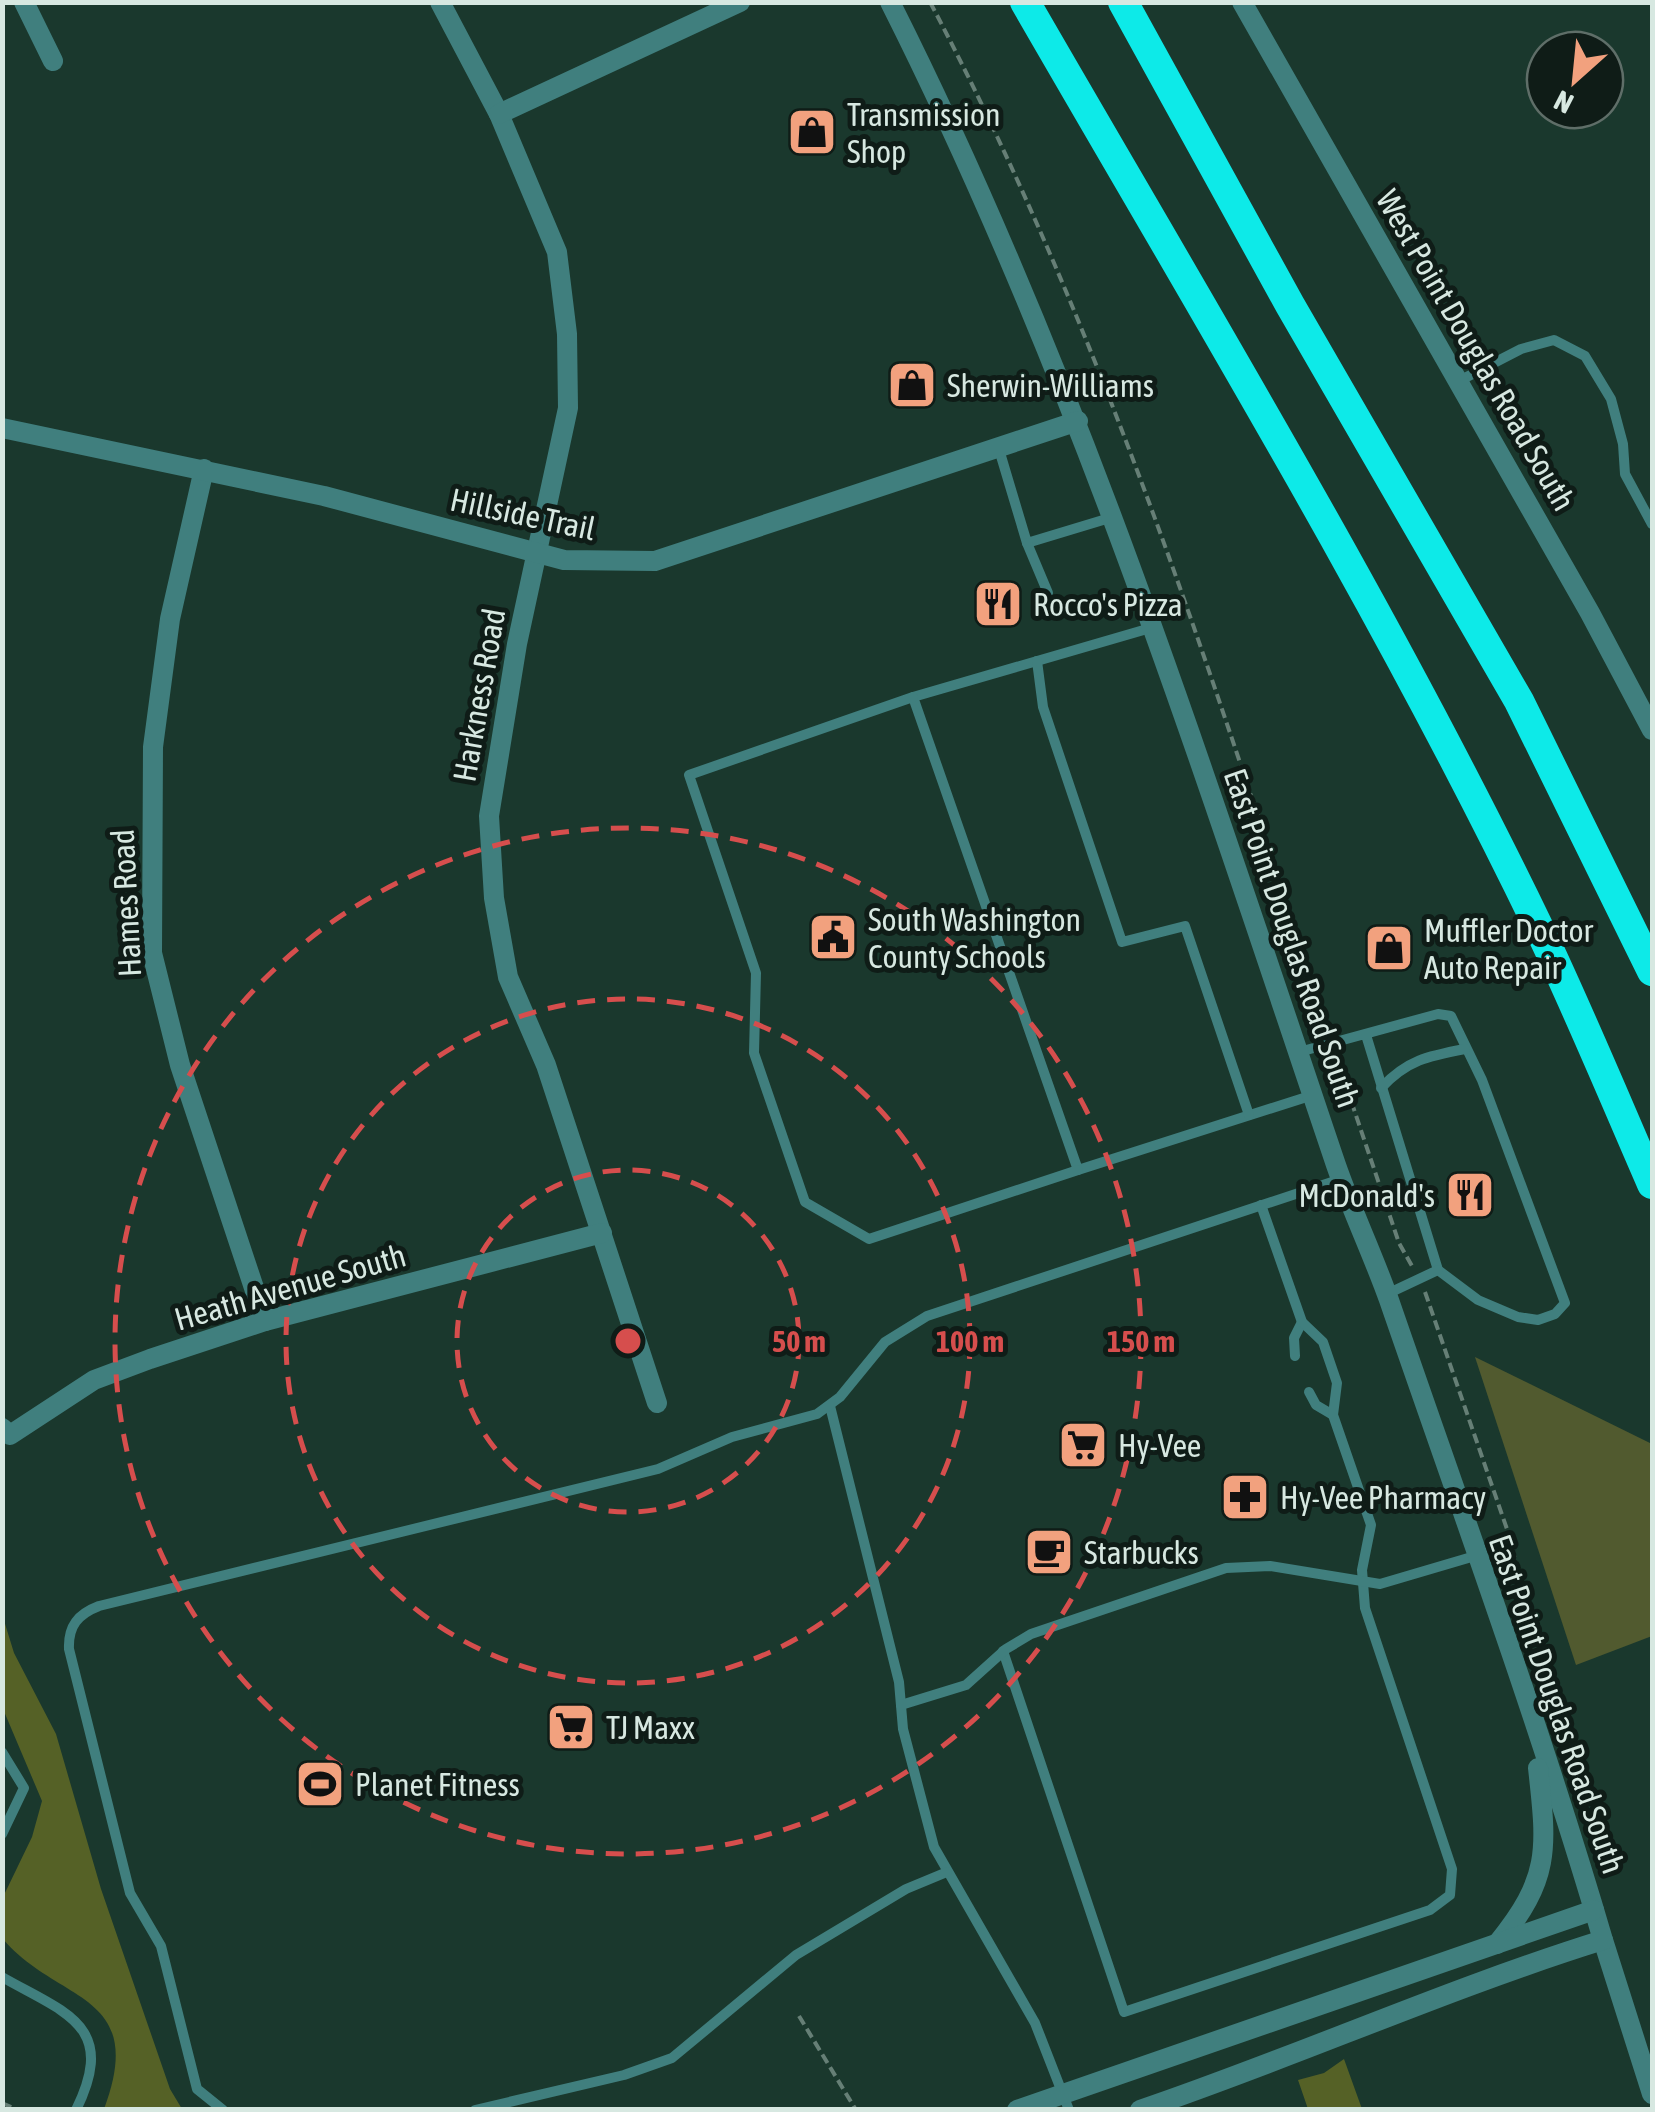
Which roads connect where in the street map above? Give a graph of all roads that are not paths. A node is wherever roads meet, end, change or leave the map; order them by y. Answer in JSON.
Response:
{"nodes":[{"id":1,"x":24,"y":2,"type":"edge"},
{"id":2,"x":440,"y":2,"type":"edge"},
{"id":3,"x":740,"y":2,"type":"edge"},
{"id":4,"x":890,"y":2,"type":"edge"},
{"id":5,"x":1025,"y":2,"type":"edge"},
{"id":6,"x":1123,"y":2,"type":"edge"},
{"id":7,"x":1242,"y":2,"type":"edge"},
{"id":8,"x":54,"y":61,"type":"dead end"},
{"id":9,"x":499,"y":114,"type":"junction"},
{"id":10,"x":1458,"y":381,"type":"junction"},
{"id":11,"x":1078,"y":422,"type":"junction"},
{"id":12,"x":2,"y":428,"type":"edge"},
{"id":13,"x":998,"y":446,"type":"junction"},
{"id":14,"x":204,"y":469,"type":"junction"},
{"id":15,"x":1114,"y":516,"type":"junction"},
{"id":16,"x":1652,"y":524,"type":"edge"},
{"id":17,"x":1028,"y":543,"type":"junction"},
{"id":18,"x":538,"y":554,"type":"junction"},
{"id":19,"x":1048,"y":593,"type":"dead end"},
{"id":20,"x":1154,"y":627,"type":"junction"},
{"id":21,"x":1037,"y":661,"type":"junction"},
{"id":22,"x":913,"y":697,"type":"junction"},
{"id":23,"x":1652,"y":730,"type":"edge"},
{"id":24,"x":1652,"y":972,"type":"edge"},
{"id":25,"x":1366,"y":1035,"type":"junction"},
{"id":26,"x":1465,"y":1049,"type":"junction"},
{"id":27,"x":1298,"y":1052,"type":"junction"},
{"id":28,"x":1381,"y":1088,"type":"junction"},
{"id":29,"x":1312,"y":1095,"type":"junction"},
{"id":30,"x":1250,"y":1115,"type":"junction"},
{"id":31,"x":1078,"y":1170,"type":"junction"},
{"id":32,"x":1341,"y":1179,"type":"junction"},
{"id":33,"x":1652,"y":1184,"type":"edge"},
{"id":34,"x":1261,"y":1206,"type":"junction"},
{"id":35,"x":602,"y":1233,"type":"junction"},
{"id":36,"x":1438,"y":1270,"type":"junction"},
{"id":37,"x":1386,"y":1294,"type":"junction"},
{"id":38,"x":265,"y":1321,"type":"junction"},
{"id":39,"x":1302,"y":1322,"type":"junction"},
{"id":40,"x":1295,"y":1356,"type":"dead end"},
{"id":41,"x":1308,"y":1392,"type":"dead end"},
{"id":42,"x":657,"y":1403,"type":"dead end"},
{"id":43,"x":830,"y":1406,"type":"junction"},
{"id":44,"x":1332,"y":1415,"type":"junction"},
{"id":45,"x":6,"y":1432,"type":"edge"},
{"id":46,"x":1475,"y":1556,"type":"junction"},
{"id":47,"x":1362,"y":1582,"type":"junction"},
{"id":48,"x":1003,"y":1652,"type":"junction"},
{"id":49,"x":901,"y":1705,"type":"junction"},
{"id":50,"x":1534,"y":1731,"type":"junction"},
{"id":51,"x":2,"y":1752,"type":"edge"},
{"id":52,"x":2,"y":1834,"type":"edge"},
{"id":53,"x":947,"y":1872,"type":"junction"},
{"id":54,"x":1594,"y":1910,"type":"junction"},
{"id":55,"x":1603,"y":1940,"type":"junction"},
{"id":56,"x":1497,"y":1944,"type":"junction"},
{"id":57,"x":2,"y":1977,"type":"edge"},
{"id":58,"x":1652,"y":2094,"type":"edge"},
{"id":59,"x":1066,"y":2102,"type":"edge"},
{"id":60,"x":76,"y":2110,"type":"edge"},
{"id":61,"x":223,"y":2110,"type":"edge"},
{"id":62,"x":475,"y":2110,"type":"edge"},
{"id":63,"x":1017,"y":2110,"type":"edge"},
{"id":64,"x":1140,"y":2110,"type":"edge"}],
"edges":[{"from":1,"to":8,"type":"street"},
{"from":2,"to":9,"type":"street","name":"Harkness Road"},
{"from":3,"to":9,"type":"street"},
{"from":4,"to":11,"type":"street","name":"East Point Douglas Road South"},
{"from":5,"to":33,"type":"highway"},
{"from":6,"to":24,"type":"highway"},
{"from":7,"to":10,"type":"street","name":"West Point Douglas Road South"},
{"from":9,"to":18,"type":"street","name":"Harkness Road"},
{"from":10,"to":16,"type":"lane"},
{"from":10,"to":23,"type":"street","name":"West Point Douglas Road South"},
{"from":11,"to":13,"type":"street","name":"Hillside Trail"},
{"from":11,"to":15,"type":"street","name":"East Point Douglas Road South"},
{"from":12,"to":14,"type":"street","name":"Hillside Trail"},
{"from":13,"to":17,"type":"lane"},
{"from":13,"to":18,"type":"street","name":"Hillside Trail"},
{"from":14,"to":18,"type":"street","name":"Hillside Trail"},
{"from":14,"to":38,"type":"street","name":"Hames Road"},
{"from":15,"to":17,"type":"lane"},
{"from":15,"to":20,"type":"street","name":"East Point Douglas Road South"},
{"from":17,"to":19,"type":"lane"},
{"from":18,"to":35,"type":"street","name":"Harkness Road"},
{"from":20,"to":21,"type":"lane"},
{"from":20,"to":27,"type":"street","name":"East Point Douglas Road South"},
{"from":21,"to":22,"type":"lane"},
{"from":21,"to":30,"type":"lane"},
{"from":22,"to":31,"type":"lane"},
{"from":22,"to":31,"type":"lane"},
{"from":25,"to":26,"type":"lane"},
{"from":25,"to":27,"type":"lane"},
{"from":25,"to":28,"type":"lane"},
{"from":26,"to":28,"type":"lane"},
{"from":26,"to":36,"type":"lane"},
{"from":27,"to":29,"type":"street","name":"East Point Douglas Road South"},
{"from":28,"to":36,"type":"lane"},
{"from":29,"to":30,"type":"lane"},
{"from":29,"to":32,"type":"street","name":"East Point Douglas Road South"},
{"from":30,"to":31,"type":"lane"},
{"from":32,"to":34,"type":"lane"},
{"from":32,"to":37,"type":"street","name":"East Point Douglas Road South"},
{"from":34,"to":39,"type":"lane"},
{"from":34,"to":43,"type":"lane"},
{"from":35,"to":38,"type":"street","name":"Heath Avenue South"},
{"from":35,"to":42,"type":"street","name":"Harkness Road"},
{"from":36,"to":37,"type":"lane"},
{"from":37,"to":46,"type":"street","name":"East Point Douglas Road South"},
{"from":38,"to":45,"type":"street","name":"Heath Avenue South"},
{"from":39,"to":40,"type":"lane"},
{"from":39,"to":44,"type":"lane"},
{"from":41,"to":44,"type":"lane"},
{"from":43,"to":49,"type":"lane"},
{"from":43,"to":61,"type":"lane"},
{"from":44,"to":47,"type":"lane"},
{"from":46,"to":47,"type":"lane"},
{"from":46,"to":50,"type":"street","name":"East Point Douglas Road South"},
{"from":47,"to":48,"type":"lane"},
{"from":47,"to":48,"type":"lane"},
{"from":48,"to":49,"type":"lane"},
{"from":49,"to":53,"type":"lane"},
{"from":50,"to":54,"type":"street","name":"East Point Douglas Road South"},
{"from":50,"to":56,"type":"street"},
{"from":51,"to":52,"type":"lane"},
{"from":53,"to":59,"type":"lane"},
{"from":53,"to":62,"type":"lane"},
{"from":54,"to":55,"type":"street","name":"East Point Douglas Road South"},
{"from":54,"to":56,"type":"street","name":"East Point Douglas Road South"},
{"from":55,"to":58,"type":"street","name":"East Point Douglas Road South"},
{"from":55,"to":64,"type":"street"},
{"from":56,"to":59,"type":"street","name":"East Point Douglas Road South"},
{"from":57,"to":60,"type":"lane"},
{"from":59,"to":63,"type":"street","name":"East Point Douglas Road South"}]}
